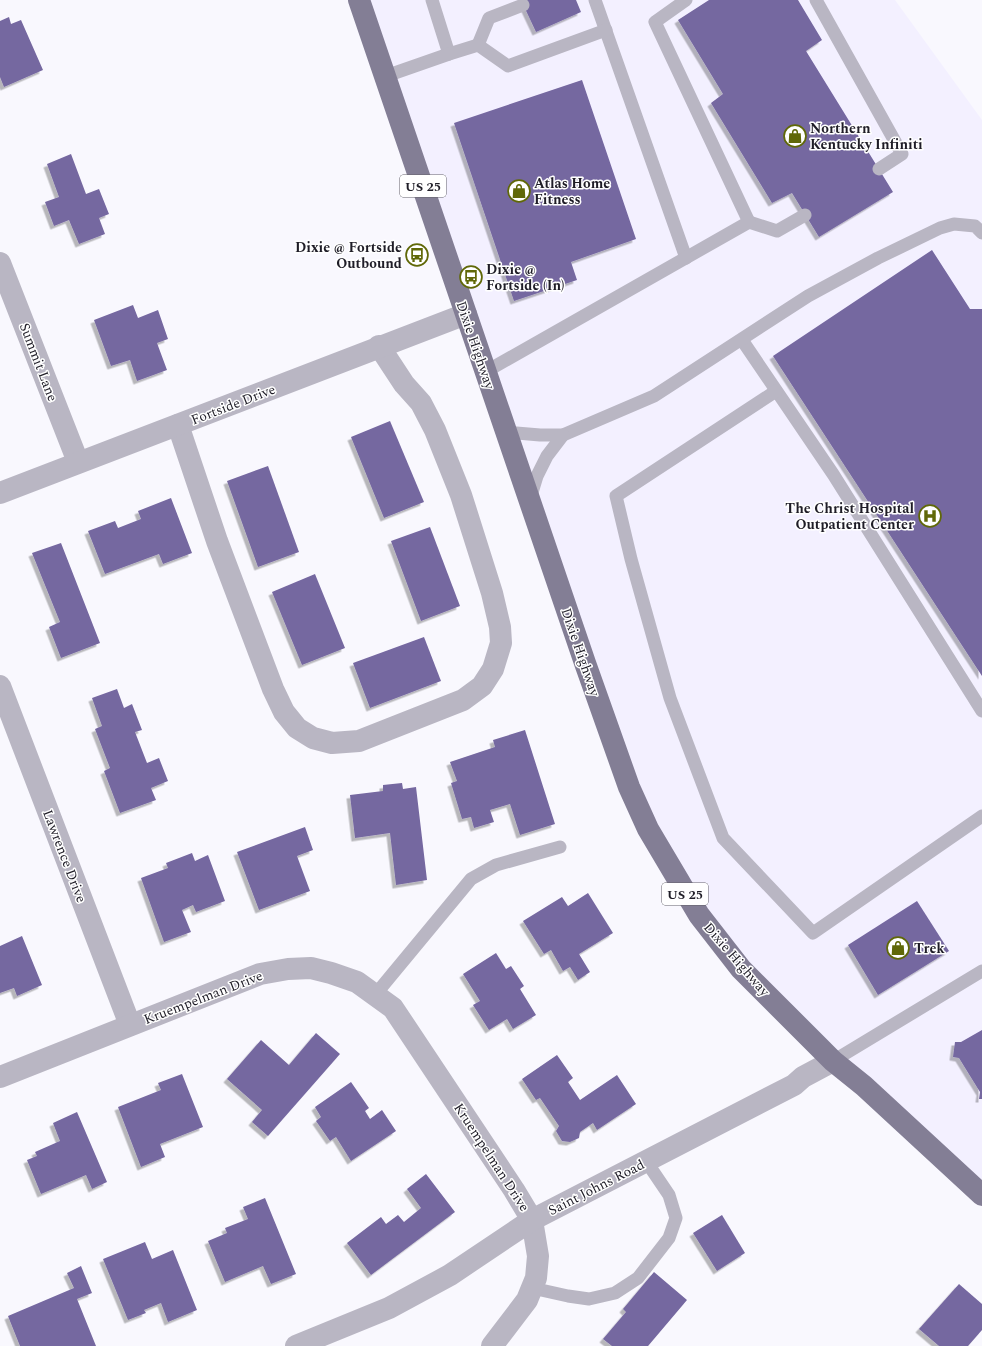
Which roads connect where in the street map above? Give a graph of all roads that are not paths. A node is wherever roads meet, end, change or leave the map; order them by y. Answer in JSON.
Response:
{"nodes":[{"id":1,"x":359,"y":0,"type":"edge"},
{"id":2,"x":432,"y":0,"type":"edge"},
{"id":3,"x":596,"y":0,"type":"edge"},
{"id":4,"x":686,"y":0,"type":"edge"},
{"id":5,"x":816,"y":0,"type":"edge"},
{"id":6,"x":524,"y":5,"type":"dead end"},
{"id":7,"x":606,"y":30,"type":"junction"},
{"id":8,"x":478,"y":45,"type":"junction"},
{"id":9,"x":449,"y":54,"type":"junction"},
{"id":10,"x":386,"y":76,"type":"junction"},
{"id":11,"x":879,"y":169,"type":"dead end"},
{"id":12,"x":805,"y":215,"type":"dead end"},
{"id":13,"x":749,"y":222,"type":"junction"},
{"id":14,"x":982,"y":233,"type":"edge"},
{"id":15,"x":686,"y":258,"type":"junction"},
{"id":16,"x":0,"y":263,"type":"edge"},
{"id":17,"x":466,"y":314,"type":"junction"},
{"id":18,"x":742,"y":340,"type":"junction"},
{"id":19,"x":379,"y":346,"type":"junction"},
{"id":20,"x":485,"y":372,"type":"junction"},
{"id":21,"x":776,"y":390,"type":"junction"},
{"id":22,"x":178,"y":425,"type":"junction"},
{"id":23,"x":506,"y":432,"type":"junction"},
{"id":24,"x":563,"y":435,"type":"junction"},
{"id":25,"x":78,"y":462,"type":"junction"},
{"id":26,"x":0,"y":493,"type":"edge"},
{"id":27,"x":529,"y":500,"type":"junction"},
{"id":28,"x":0,"y":686,"type":"edge"},
{"id":29,"x":982,"y":711,"type":"edge"},
{"id":30,"x":982,"y":816,"type":"edge"},
{"id":31,"x":560,"y":847,"type":"dead end"},
{"id":32,"x":982,"y":971,"type":"edge"},
{"id":33,"x":375,"y":995,"type":"junction"},
{"id":34,"x":130,"y":1025,"type":"junction"},
{"id":35,"x":833,"y":1061,"type":"junction"},
{"id":36,"x":0,"y":1077,"type":"edge"},
{"id":37,"x":646,"y":1161,"type":"junction"},
{"id":38,"x":982,"y":1195,"type":"edge"},
{"id":39,"x":532,"y":1220,"type":"junction"},
{"id":40,"x":532,"y":1288,"type":"junction"},
{"id":41,"x":296,"y":1346,"type":"edge"},
{"id":42,"x":492,"y":1346,"type":"edge"}],
"edges":[{"from":1,"to":10,"type":"main road","name":"Dixie Highway","number":"US 25"},
{"from":2,"to":9,"type":"lane"},
{"from":3,"to":7,"type":"lane"},
{"from":4,"to":13,"type":"lane"},
{"from":5,"to":11,"type":"lane"},
{"from":6,"to":8,"type":"lane"},
{"from":7,"to":8,"type":"lane"},
{"from":7,"to":15,"type":"lane"},
{"from":8,"to":9,"type":"lane"},
{"from":9,"to":10,"type":"lane"},
{"from":10,"to":17,"type":"main road","name":"Dixie Highway","number":"US 25"},
{"from":12,"to":13,"type":"lane"},
{"from":13,"to":15,"type":"lane"},
{"from":14,"to":18,"type":"lane"},
{"from":15,"to":20,"type":"lane"},
{"from":16,"to":25,"type":"street","name":"Summit Lane"},
{"from":17,"to":19,"type":"street","name":"Fortside Drive"},
{"from":17,"to":20,"type":"main road","name":"Dixie Highway","number":"US 25"},
{"from":18,"to":21,"type":"lane"},
{"from":18,"to":24,"type":"lane"},
{"from":19,"to":22,"type":"street","name":"Fortside Drive"},
{"from":19,"to":22,"type":"street"},
{"from":20,"to":23,"type":"main road","name":"Dixie Highway","number":"US 25"},
{"from":21,"to":29,"type":"lane"},
{"from":21,"to":30,"type":"lane"},
{"from":22,"to":25,"type":"street","name":"Fortside Drive"},
{"from":23,"to":24,"type":"lane"},
{"from":23,"to":27,"type":"main road","name":"Dixie Highway","number":"US 25"},
{"from":24,"to":27,"type":"lane"},
{"from":25,"to":26,"type":"street","name":"Fortside Drive"},
{"from":27,"to":35,"type":"main road","name":"Dixie Highway","number":"US 25"},
{"from":28,"to":34,"type":"street","name":"Lawrence Drive"},
{"from":31,"to":33,"type":"lane"},
{"from":32,"to":35,"type":"lane"},
{"from":33,"to":34,"type":"street","name":"Kruempelman Drive"},
{"from":33,"to":39,"type":"street","name":"Kruempelman Drive"},
{"from":34,"to":36,"type":"street","name":"Kruempelman Drive"},
{"from":35,"to":37,"type":"street","name":"Saint Johns Road"},
{"from":35,"to":38,"type":"main road","name":"Dixie Highway","number":"US 25"},
{"from":37,"to":39,"type":"street","name":"Saint Johns Road"},
{"from":37,"to":40,"type":"lane"},
{"from":39,"to":40,"type":"street"},
{"from":39,"to":41,"type":"street","name":"Saint Johns Road"},
{"from":40,"to":42,"type":"street"}]}
